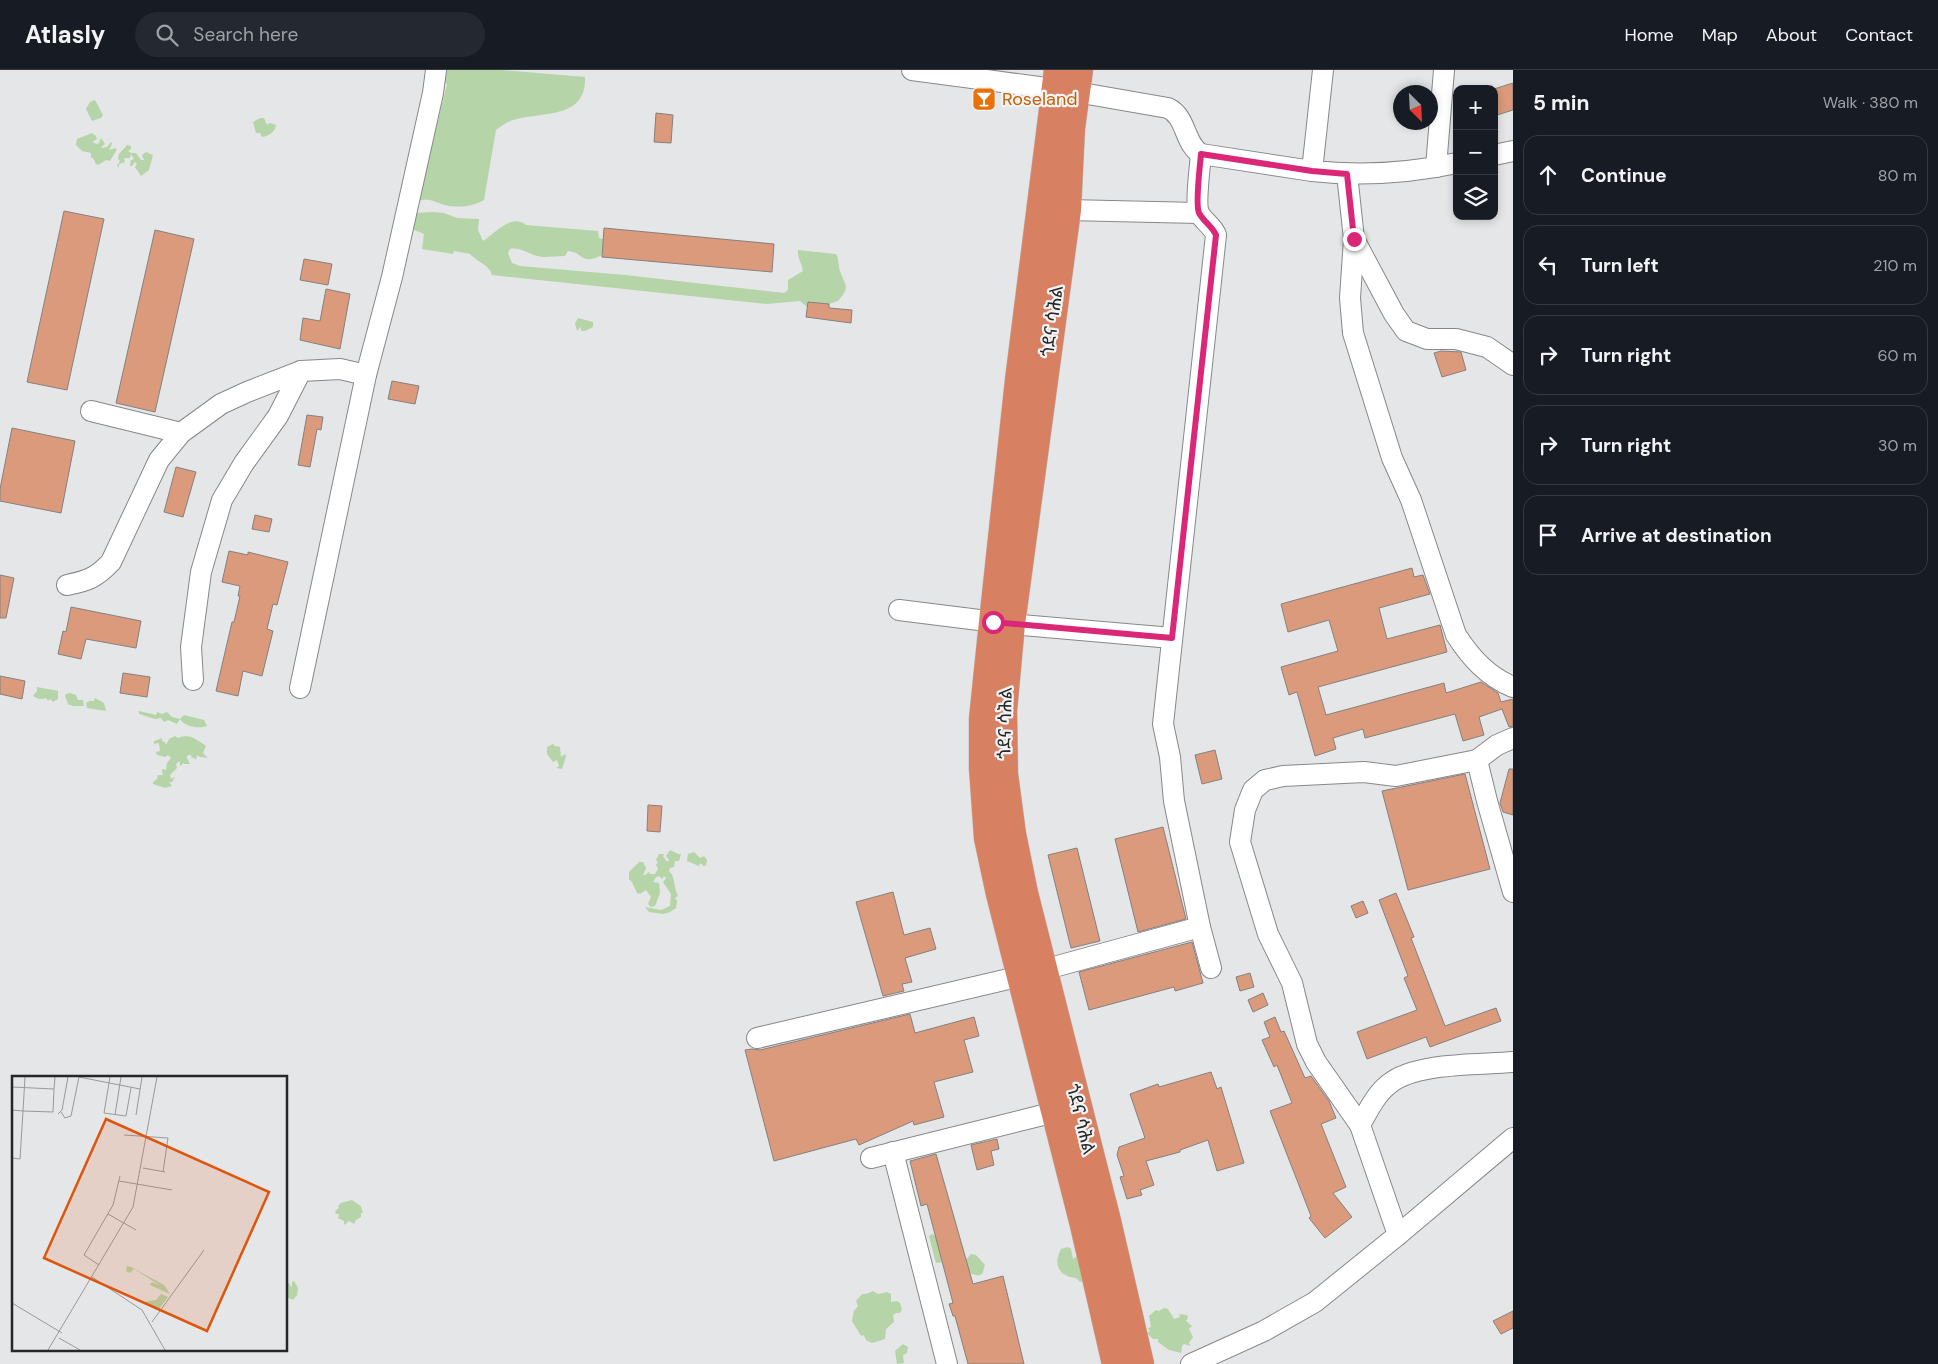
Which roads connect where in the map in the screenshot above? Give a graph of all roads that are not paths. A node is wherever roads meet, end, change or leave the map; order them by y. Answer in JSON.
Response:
{"nodes":[{"id":1,"x":436,"y":70,"type":"edge"},
{"id":2,"x":912,"y":70,"type":"edge"},
{"id":3,"x":1323,"y":70,"type":"edge"},
{"id":4,"x":1444,"y":70,"type":"edge"},
{"id":5,"x":1067,"y":80,"type":"edge"},
{"id":6,"x":1513,"y":151,"type":"edge"},
{"id":7,"x":1201,"y":154,"type":"junction"},
{"id":8,"x":1498,"y":154,"type":"edge"},
{"id":9,"x":1453,"y":164,"type":"edge"},
{"id":10,"x":1436,"y":167,"type":"junction"},
{"id":11,"x":1312,"y":171,"type":"junction"},
{"id":12,"x":1347,"y":174,"type":"junction"},
{"id":13,"x":1067,"y":210,"type":"junction"},
{"id":14,"x":1199,"y":213,"type":"junction"},
{"id":15,"x":1354,"y":239,"type":"junction"},
{"id":16,"x":1035,"y":352,"type":"junction"},
{"id":17,"x":1513,"y":365,"type":"edge"},
{"id":18,"x":301,"y":371,"type":"junction"},
{"id":19,"x":366,"y":375,"type":"junction"},
{"id":20,"x":91,"y":411,"type":"dead end"},
{"id":21,"x":181,"y":433,"type":"junction"},
{"id":22,"x":67,"y":585,"type":"dead end"},
{"id":23,"x":900,"y":610,"type":"dead end"},
{"id":24,"x":1002,"y":623,"type":"junction"},
{"id":25,"x":1172,"y":638,"type":"junction"},
{"id":26,"x":193,"y":680,"type":"dead end"},
{"id":27,"x":1513,"y":687,"type":"edge"},
{"id":28,"x":300,"y":688,"type":"dead end"},
{"id":29,"x":1513,"y":738,"type":"edge"},
{"id":30,"x":1477,"y":760,"type":"junction"},
{"id":31,"x":1513,"y":892,"type":"edge"},
{"id":32,"x":1200,"y":927,"type":"junction"},
{"id":33,"x":1211,"y":968,"type":"dead end"},
{"id":34,"x":1032,"y":973,"type":"junction"},
{"id":35,"x":757,"y":1038,"type":"dead end"},
{"id":36,"x":1513,"y":1062,"type":"edge"},
{"id":37,"x":1055,"y":1112,"type":"junction"},
{"id":38,"x":1360,"y":1125,"type":"junction"},
{"id":39,"x":1513,"y":1138,"type":"edge"},
{"id":40,"x":894,"y":1152,"type":"junction"},
{"id":41,"x":871,"y":1158,"type":"dead end"},
{"id":42,"x":1398,"y":1235,"type":"junction"},
{"id":43,"x":947,"y":1364,"type":"edge"},
{"id":44,"x":1116,"y":1364,"type":"edge"},
{"id":45,"x":1140,"y":1364,"type":"edge"},
{"id":46,"x":1191,"y":1364,"type":"edge"}],
"edges":[{"from":1,"to":19,"type":"street"},
{"from":2,"to":5,"type":"street"},
{"from":3,"to":11,"type":"street"},
{"from":4,"to":10,"type":"street"},
{"from":5,"to":7,"type":"street"},
{"from":5,"to":13,"type":"highway","name":"ጎደና ሳሕል"},
{"from":5,"to":16,"type":"highway","name":"ጎደና ሳሕል"},
{"from":6,"to":8,"type":"street"},
{"from":7,"to":11,"type":"street"},
{"from":7,"to":14,"type":"street"},
{"from":9,"to":10,"type":"street"},
{"from":10,"to":12,"type":"street"},
{"from":11,"to":12,"type":"street"},
{"from":12,"to":15,"type":"street"},
{"from":13,"to":14,"type":"street"},
{"from":13,"to":16,"type":"highway","name":"ጎደና ሳሕል"},
{"from":14,"to":25,"type":"street"},
{"from":15,"to":17,"type":"street"},
{"from":15,"to":27,"type":"street"},
{"from":16,"to":24,"type":"highway","name":"ጎደና ሳሕል"},
{"from":18,"to":19,"type":"street"},
{"from":18,"to":21,"type":"street"},
{"from":18,"to":26,"type":"street"},
{"from":19,"to":28,"type":"street"},
{"from":20,"to":21,"type":"street"},
{"from":21,"to":22,"type":"street"},
{"from":23,"to":24,"type":"street"},
{"from":24,"to":25,"type":"street"},
{"from":24,"to":34,"type":"highway","name":"ጎደና ሳሕል"},
{"from":25,"to":32,"type":"street"},
{"from":29,"to":30,"type":"street"},
{"from":30,"to":31,"type":"street"},
{"from":30,"to":38,"type":"street"},
{"from":32,"to":33,"type":"street"},
{"from":32,"to":34,"type":"street"},
{"from":34,"to":35,"type":"street"},
{"from":34,"to":37,"type":"highway","name":"ጎደና ሳሕል"},
{"from":34,"to":45,"type":"highway","name":"ጎደና ሳሕል"},
{"from":36,"to":38,"type":"street"},
{"from":37,"to":40,"type":"street"},
{"from":37,"to":44,"type":"highway","name":"ጎደና ሳሕል"},
{"from":38,"to":42,"type":"street"},
{"from":39,"to":42,"type":"street"},
{"from":40,"to":41,"type":"street"},
{"from":40,"to":43,"type":"street"},
{"from":42,"to":46,"type":"street"}]}
